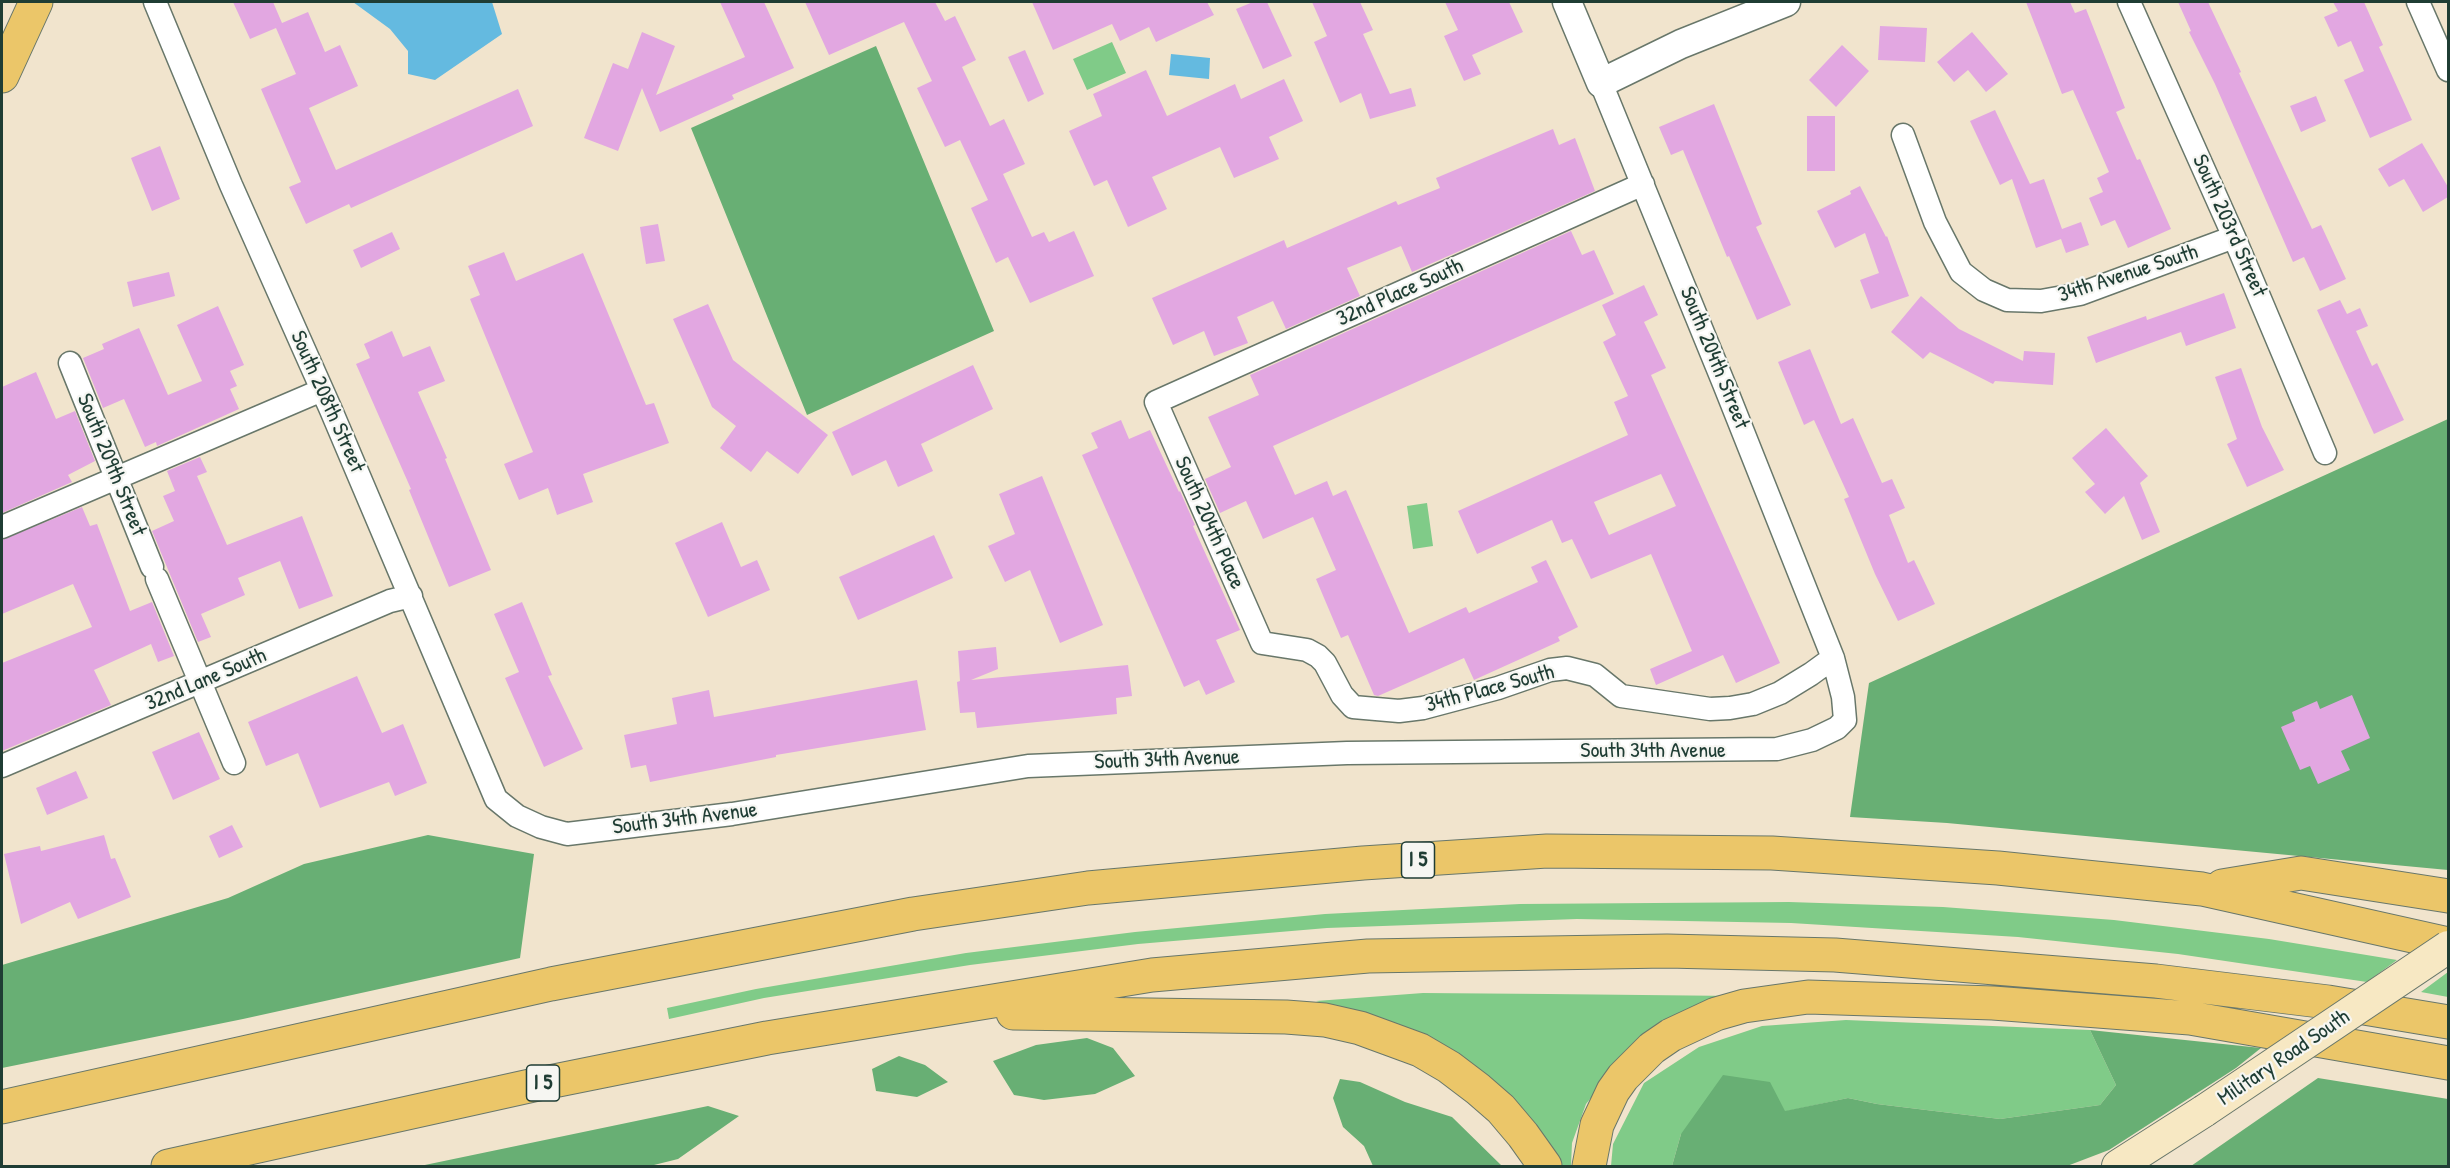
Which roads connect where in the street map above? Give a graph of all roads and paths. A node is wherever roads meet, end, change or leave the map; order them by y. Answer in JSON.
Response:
{"nodes":[{"id":1,"x":36,"y":2,"type":"edge"},
{"id":2,"x":1567,"y":2,"type":"edge"},
{"id":3,"x":1786,"y":2,"type":"edge"},
{"id":4,"x":2129,"y":2,"type":"edge"},
{"id":5,"x":2418,"y":2,"type":"edge"},
{"id":6,"x":155,"y":4,"type":"edge"},
{"id":7,"x":2448,"y":70,"type":"edge"},
{"id":8,"x":2,"y":76,"type":"edge"},
{"id":9,"x":1601,"y":83,"type":"junction"},
{"id":10,"x":1903,"y":135,"type":"dead end"},
{"id":11,"x":1643,"y":183,"type":"junction"},
{"id":12,"x":2234,"y":237,"type":"junction"},
{"id":13,"x":70,"y":363,"type":"dead end"},
{"id":14,"x":322,"y":390,"type":"junction"},
{"id":15,"x":1156,"y":402,"type":"joint"},
{"id":16,"x":2325,"y":453,"type":"dead end"},
{"id":17,"x":117,"y":478,"type":"junction"},
{"id":18,"x":2,"y":527,"type":"edge"},
{"id":19,"x":411,"y":596,"type":"junction"},
{"id":20,"x":1262,"y":643,"type":"joint"},
{"id":21,"x":1833,"y":658,"type":"junction"},
{"id":22,"x":201,"y":682,"type":"junction"},
{"id":23,"x":1845,"y":720,"type":"joint"},
{"id":24,"x":234,"y":763,"type":"dead end"},
{"id":25,"x":2,"y":766,"type":"edge"},
{"id":26,"x":496,"y":799,"type":"joint"},
{"id":27,"x":2202,"y":889,"type":"junction"},
{"id":28,"x":2448,"y":896,"type":"edge"},
{"id":29,"x":2448,"y":945,"type":"edge"},
{"id":30,"x":921,"y":1012,"type":"junction"},
{"id":31,"x":2448,"y":1022,"type":"edge"},
{"id":32,"x":2448,"y":1063,"type":"edge"},
{"id":33,"x":2,"y":1107,"type":"edge"},
{"id":34,"x":168,"y":1167,"type":"edge"},
{"id":35,"x":1545,"y":1167,"type":"edge"},
{"id":36,"x":1589,"y":1167,"type":"edge"},
{"id":37,"x":2118,"y":1167,"type":"edge"}],
"edges":[{"from":1,"to":8,"type":"highway"},
{"from":2,"to":9,"type":"street","name":"South 204th Street"},
{"from":3,"to":9,"type":"street"},
{"from":4,"to":12,"type":"street","name":"South 203rd Street"},
{"from":5,"to":7,"type":"street"},
{"from":6,"to":14,"type":"street","name":"South 208th Street"},
{"from":9,"to":11,"type":"street","name":"South 204th Street"},
{"from":10,"to":12,"type":"street","name":"34th Avenue South"},
{"from":11,"to":15,"type":"street","name":"32nd Place South"},
{"from":11,"to":21,"type":"street","name":"South 204th Street"},
{"from":12,"to":16,"type":"street","name":"South 203rd Street"},
{"from":13,"to":17,"type":"street","name":"South 209th Street"},
{"from":14,"to":17,"type":"street"},
{"from":14,"to":19,"type":"street","name":"South 208th Street"},
{"from":15,"to":20,"type":"street","name":"South 204th Place"},
{"from":17,"to":18,"type":"street"},
{"from":17,"to":22,"type":"street","name":"South 209th Street"},
{"from":19,"to":22,"type":"street","name":"32nd Lane South"},
{"from":19,"to":26,"type":"street","name":"South 208th Street"},
{"from":20,"to":21,"type":"street","name":"34th Place South"},
{"from":21,"to":23,"type":"street","name":"South 204th Street"},
{"from":22,"to":24,"type":"street","name":"South 209th Street"},
{"from":22,"to":25,"type":"street","name":"32nd Lane South"},
{"from":23,"to":26,"type":"street","name":"South 34th Avenue"},
{"from":27,"to":28,"type":"highway"},
{"from":27,"to":29,"type":"highway","number":"I 5"},
{"from":27,"to":33,"type":"highway","number":"I 5"},
{"from":29,"to":37,"type":"main road","name":"Military Road South","bridge":true},
{"from":30,"to":31,"type":"highway","number":"I 5"},
{"from":30,"to":34,"type":"highway","number":"I 5"},
{"from":30,"to":35,"type":"highway"},
{"from":32,"to":36,"type":"highway"}]}
